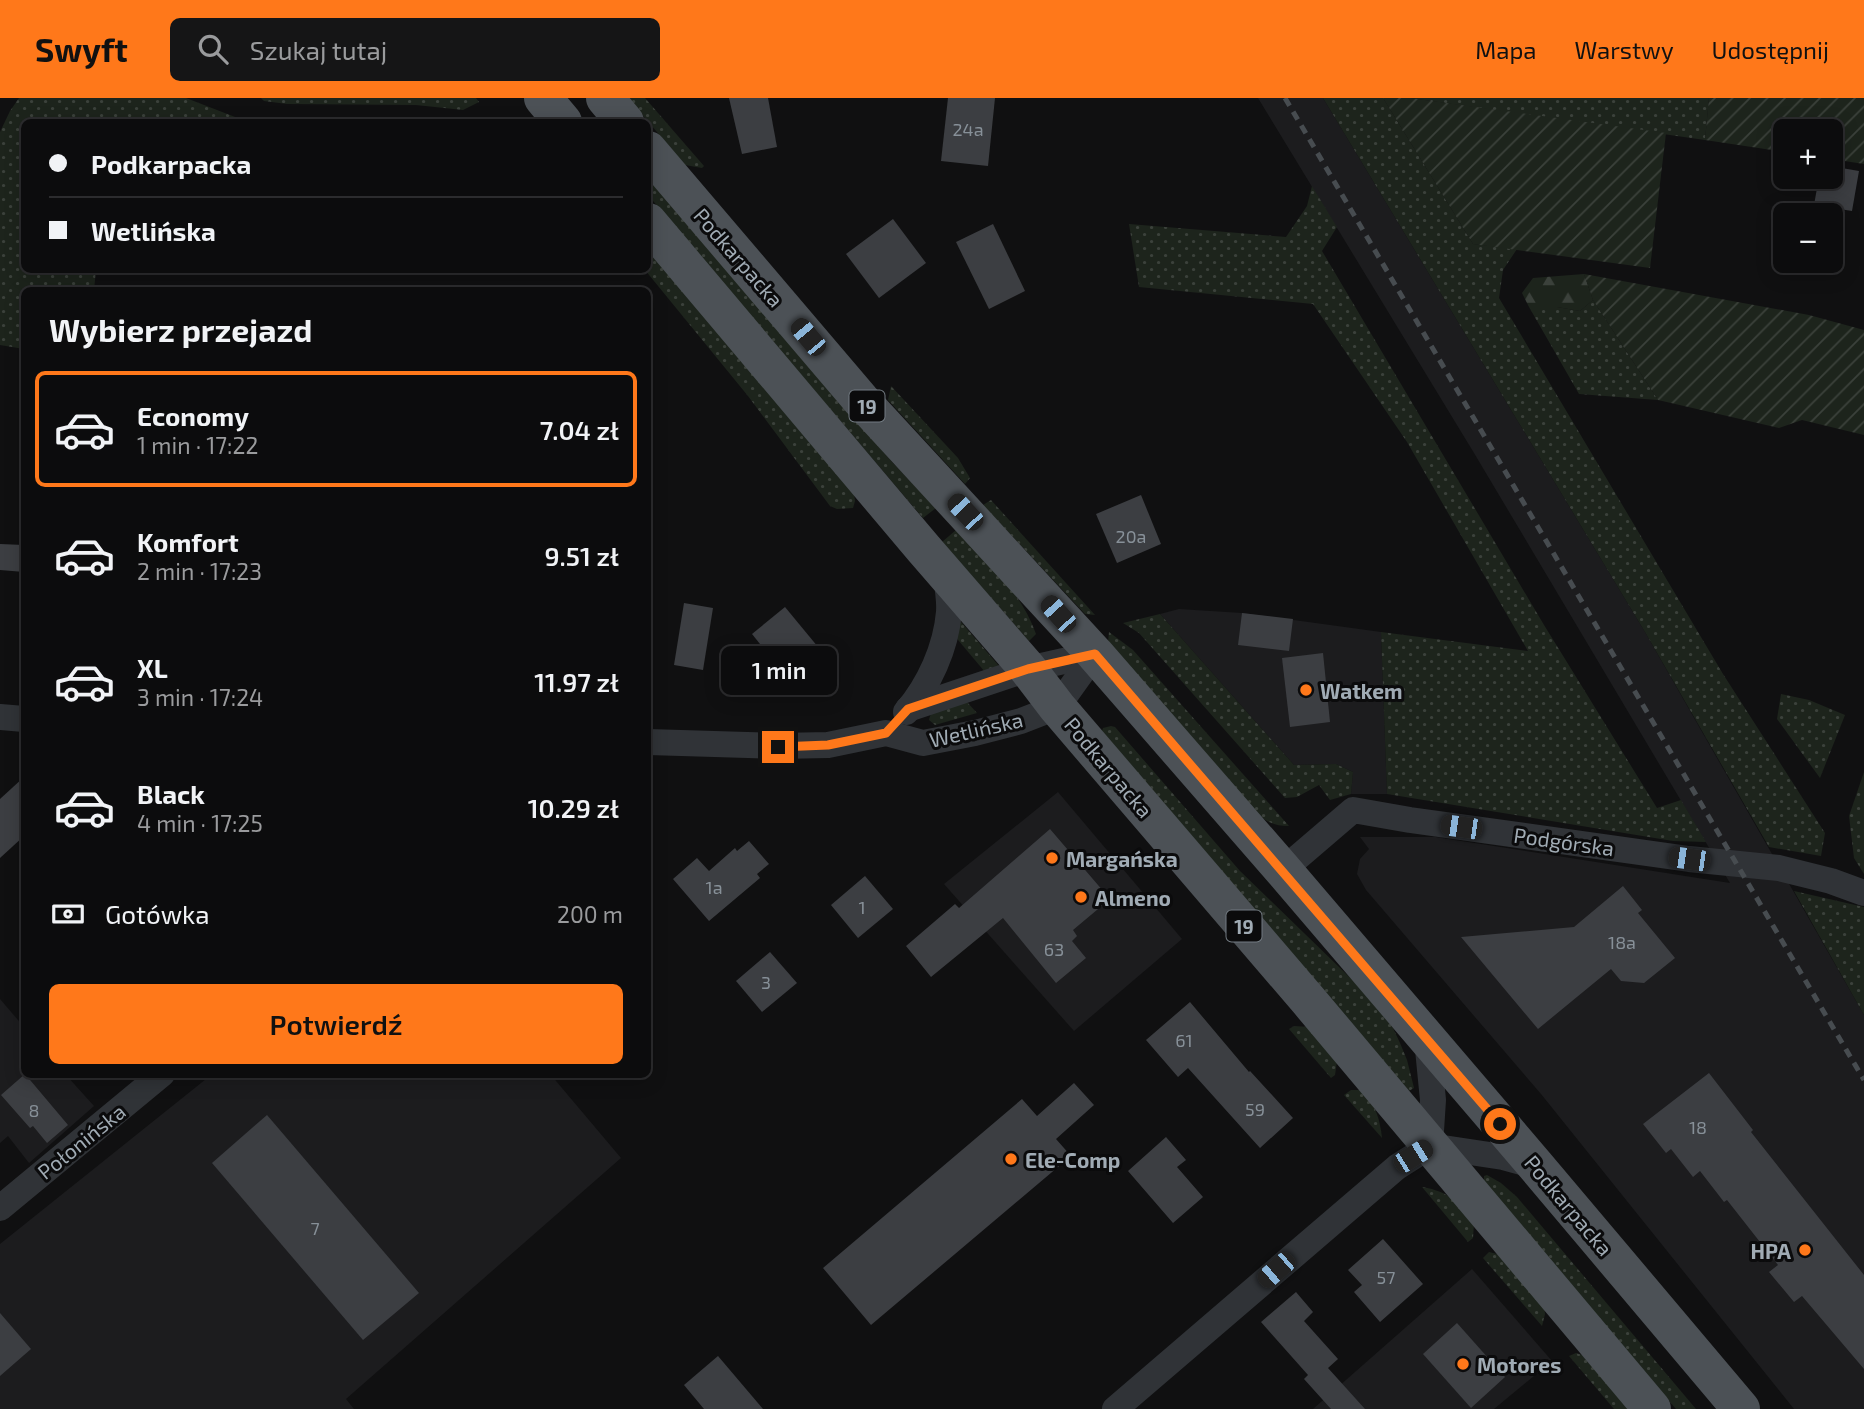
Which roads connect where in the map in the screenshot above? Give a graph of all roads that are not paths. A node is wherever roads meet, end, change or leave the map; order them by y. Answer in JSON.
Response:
{"nodes":[{"id":1,"x":543,"y":98,"type":"edge"},
{"id":2,"x":605,"y":98,"type":"edge"},
{"id":3,"x":561,"y":119,"type":"edge"},
{"id":4,"x":622,"y":119,"type":"edge"},
{"id":5,"x":651,"y":154,"type":"edge"},
{"id":6,"x":651,"y":226,"type":"edge"},
{"id":7,"x":946,"y":574,"type":"junction"},
{"id":8,"x":1095,"y":654,"type":"junction"},
{"id":9,"x":1028,"y":669,"type":"junction"},
{"id":10,"x":1057,"y":707,"type":"junction"},
{"id":11,"x":908,"y":709,"type":"junction"},
{"id":12,"x":0,"y":717,"type":"edge"},
{"id":13,"x":21,"y":719,"type":"edge"},
{"id":14,"x":886,"y":733,"type":"junction"},
{"id":15,"x":651,"y":742,"type":"edge"},
{"id":16,"x":1283,"y":870,"type":"junction"},
{"id":17,"x":1864,"y":893,"type":"edge"},
{"id":18,"x":1427,"y":1040,"type":"junction"},
{"id":19,"x":157,"y":1078,"type":"edge"},
{"id":20,"x":1430,"y":1146,"type":"junction"},
{"id":21,"x":1536,"y":1167,"type":"junction"},
{"id":22,"x":0,"y":1208,"type":"edge"},
{"id":23,"x":1115,"y":1409,"type":"edge"},
{"id":24,"x":1652,"y":1409,"type":"edge"},
{"id":25,"x":1741,"y":1409,"type":"edge"}],
"edges":[{"from":1,"to":3,"type":"main road"},
{"from":2,"to":4,"type":"main road"},
{"from":5,"to":8,"type":"main road","name":"Podkarpacka","number":"19"},
{"from":6,"to":7,"type":"main road","name":"Podkarpacka","number":"19"},
{"from":7,"to":9,"type":"main road","name":"Podkarpacka","number":"19"},
{"from":7,"to":11,"type":"street","name":"Wetlińska"},
{"from":8,"to":9,"type":"street","name":"Wetlińska"},
{"from":8,"to":10,"type":"street"},
{"from":8,"to":16,"type":"main road","name":"Podkarpacka","number":"19"},
{"from":9,"to":10,"type":"main road","name":"Podkarpacka","number":"19"},
{"from":9,"to":11,"type":"street","name":"Wetlińska"},
{"from":10,"to":14,"type":"street","name":"Wetlińska"},
{"from":10,"to":20,"type":"main road","name":"Podkarpacka","number":"19"},
{"from":11,"to":14,"type":"street","name":"Wetlińska"},
{"from":12,"to":13,"type":"street"},
{"from":14,"to":15,"type":"street","name":"Wetlińska"},
{"from":16,"to":17,"type":"street","name":"Podgórska"},
{"from":16,"to":18,"type":"main road","name":"Podkarpacka","number":"19"},
{"from":18,"to":20,"type":"street"},
{"from":18,"to":21,"type":"main road","name":"Podkarpacka","number":"19"},
{"from":19,"to":22,"type":"street","name":"Połonińska"},
{"from":20,"to":21,"type":"street"},
{"from":20,"to":23,"type":"street"},
{"from":20,"to":24,"type":"main road","name":"Podkarpacka","number":"19"},
{"from":21,"to":25,"type":"main road","name":"Podkarpacka","number":"19"}]}
